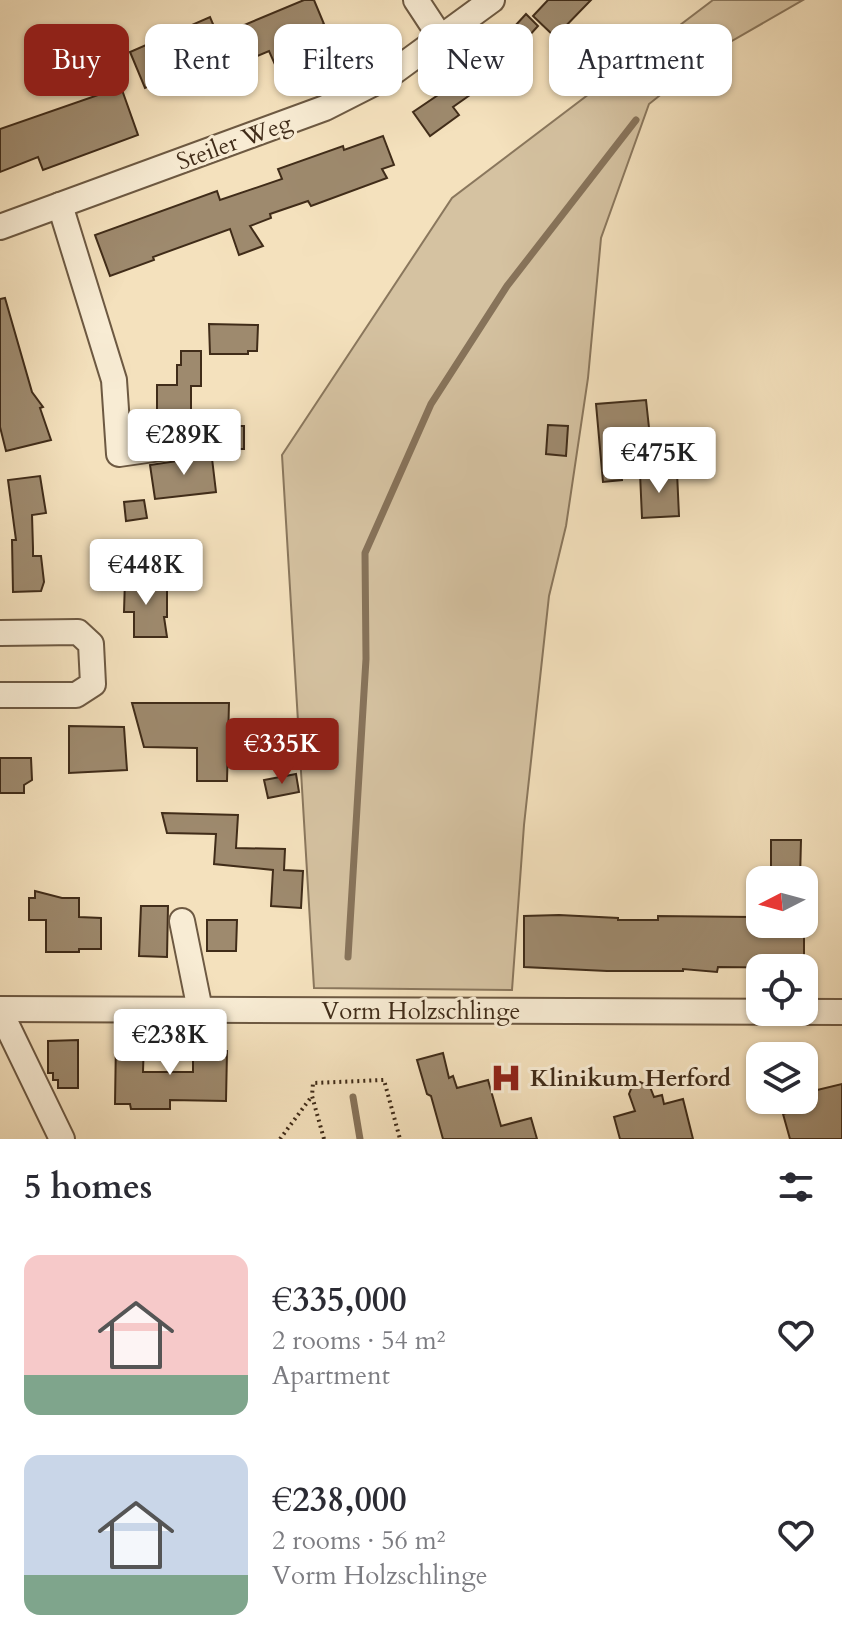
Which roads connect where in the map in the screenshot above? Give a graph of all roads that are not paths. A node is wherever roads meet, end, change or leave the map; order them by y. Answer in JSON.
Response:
{"nodes":[{"id":1,"x":416,"y":0,"type":"edge"},
{"id":2,"x":492,"y":0,"type":"edge"},
{"id":3,"x":432,"y":24,"type":"edge"},
{"id":4,"x":460,"y":24,"type":"edge"},
{"id":5,"x":418,"y":54,"type":"edge"},
{"id":6,"x":60,"y":205,"type":"junction"},
{"id":7,"x":0,"y":227,"type":"edge"},
{"id":8,"x":195,"y":443,"type":"dead end"},
{"id":9,"x":0,"y":633,"type":"edge"},
{"id":10,"x":0,"y":695,"type":"edge"},
{"id":11,"x":182,"y":921,"type":"dead end"},
{"id":12,"x":0,"y":1010,"type":"edge"},
{"id":13,"x":200,"y":1010,"type":"junction"},
{"id":14,"x":842,"y":1012,"type":"edge"},
{"id":15,"x":62,"y":1139,"type":"edge"}],
"edges":[{"from":1,"to":3,"type":"street"},
{"from":2,"to":4,"type":"street","name":"Steiler Weg"},
{"from":5,"to":6,"type":"street","name":"Steiler Weg"},
{"from":6,"to":7,"type":"street","name":"Steiler Weg"},
{"from":6,"to":8,"type":"street"},
{"from":9,"to":10,"type":"street"},
{"from":11,"to":13,"type":"street"},
{"from":12,"to":13,"type":"street","name":"Vorm Holzschlinge"},
{"from":12,"to":15,"type":"street"},
{"from":13,"to":14,"type":"street","name":"Vorm Holzschlinge"}]}
